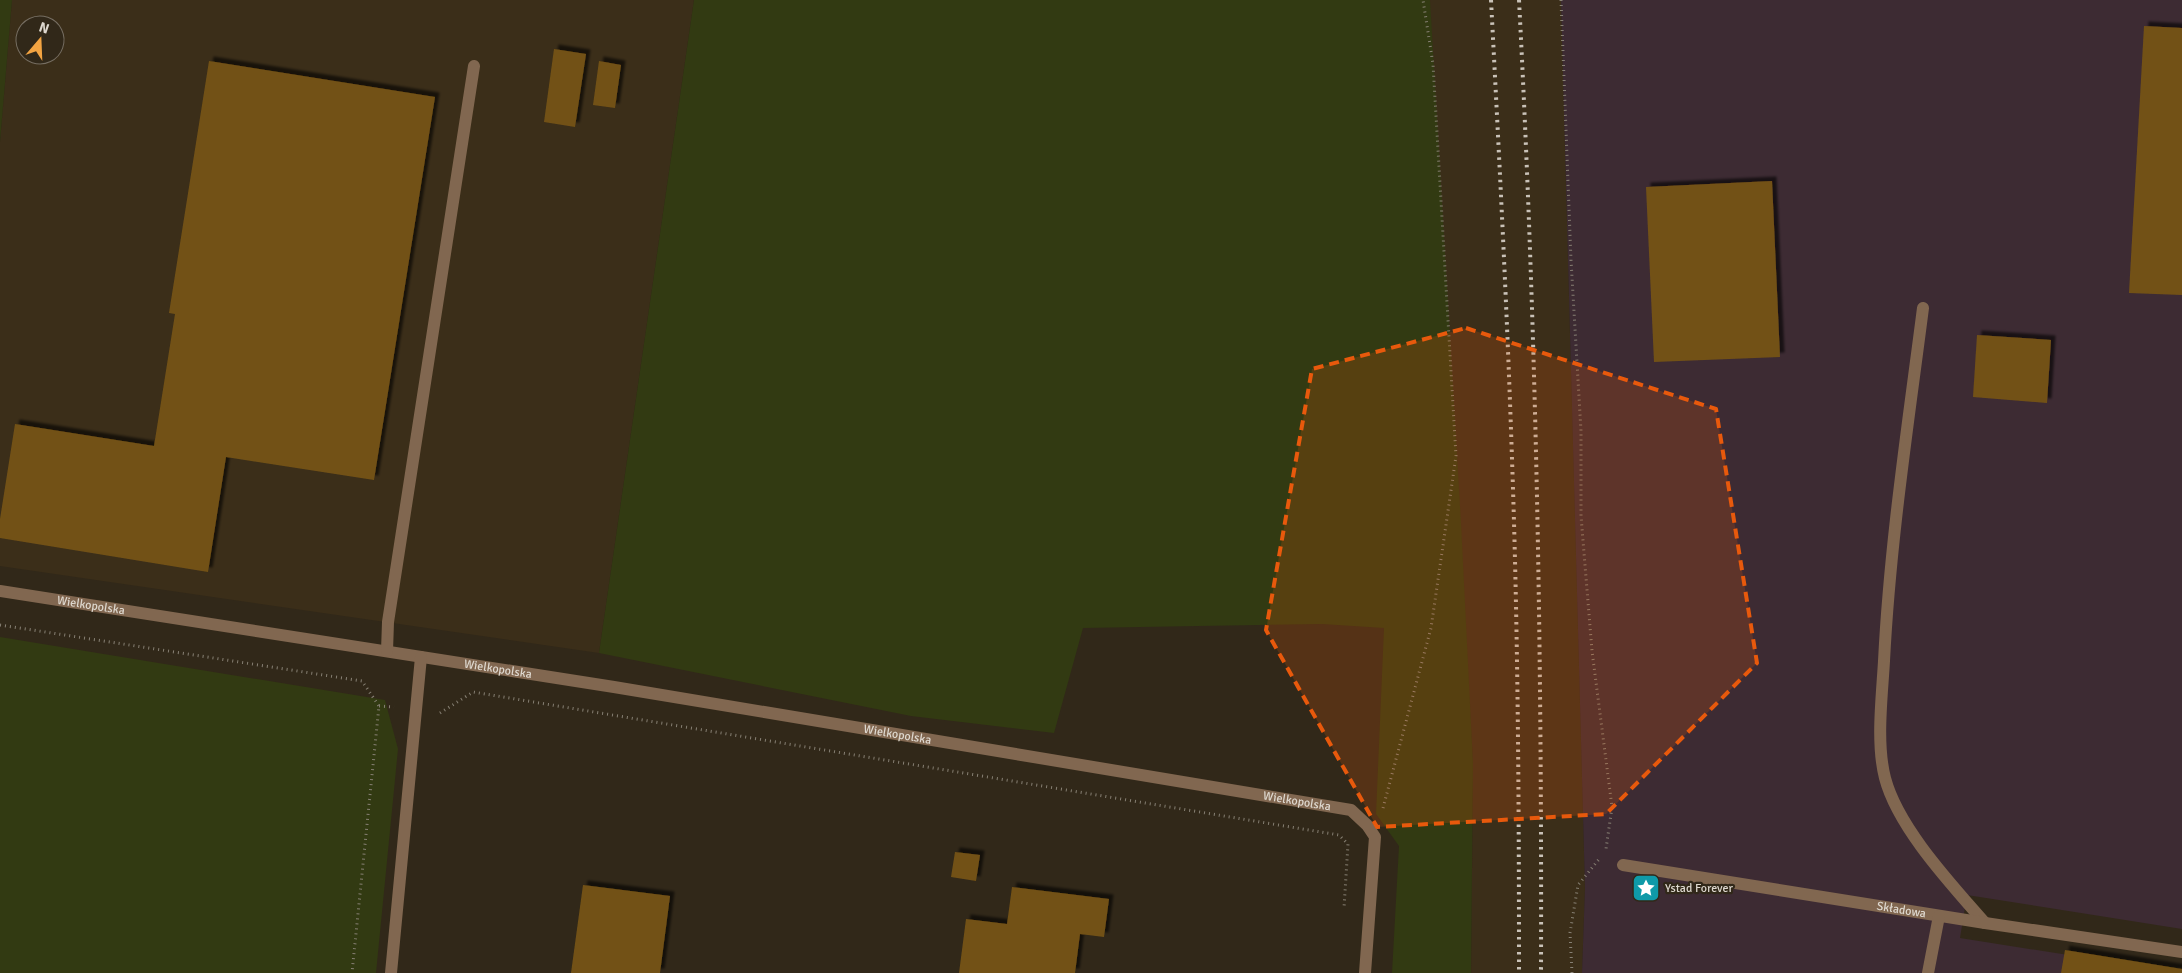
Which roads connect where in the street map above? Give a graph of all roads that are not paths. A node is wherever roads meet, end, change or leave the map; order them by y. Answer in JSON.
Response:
{"nodes":[{"id":1,"x":474,"y":66,"type":"dead end"},
{"id":2,"x":1923,"y":308,"type":"dead end"},
{"id":3,"x":0,"y":591,"type":"edge"},
{"id":4,"x":387,"y":651,"type":"junction"},
{"id":5,"x":421,"y":657,"type":"junction"},
{"id":6,"x":1623,"y":865,"type":"dead end"},
{"id":7,"x":1939,"y":916,"type":"junction"},
{"id":8,"x":1985,"y":923,"type":"junction"},
{"id":9,"x":2182,"y":952,"type":"edge"},
{"id":10,"x":391,"y":973,"type":"edge"},
{"id":11,"x":1365,"y":973,"type":"edge"},
{"id":12,"x":1928,"y":973,"type":"edge"}],
"edges":[{"from":1,"to":4,"type":"street"},
{"from":2,"to":8,"type":"street"},
{"from":3,"to":4,"type":"street","name":"Wielkopolska"},
{"from":4,"to":5,"type":"street","name":"Wielkopolska"},
{"from":5,"to":10,"type":"street"},
{"from":5,"to":11,"type":"street","name":"Wielkopolska"},
{"from":6,"to":7,"type":"street","name":"Składowa"},
{"from":7,"to":8,"type":"street","name":"Składowa"},
{"from":7,"to":12,"type":"street"},
{"from":8,"to":9,"type":"street","name":"Składowa"}]}
